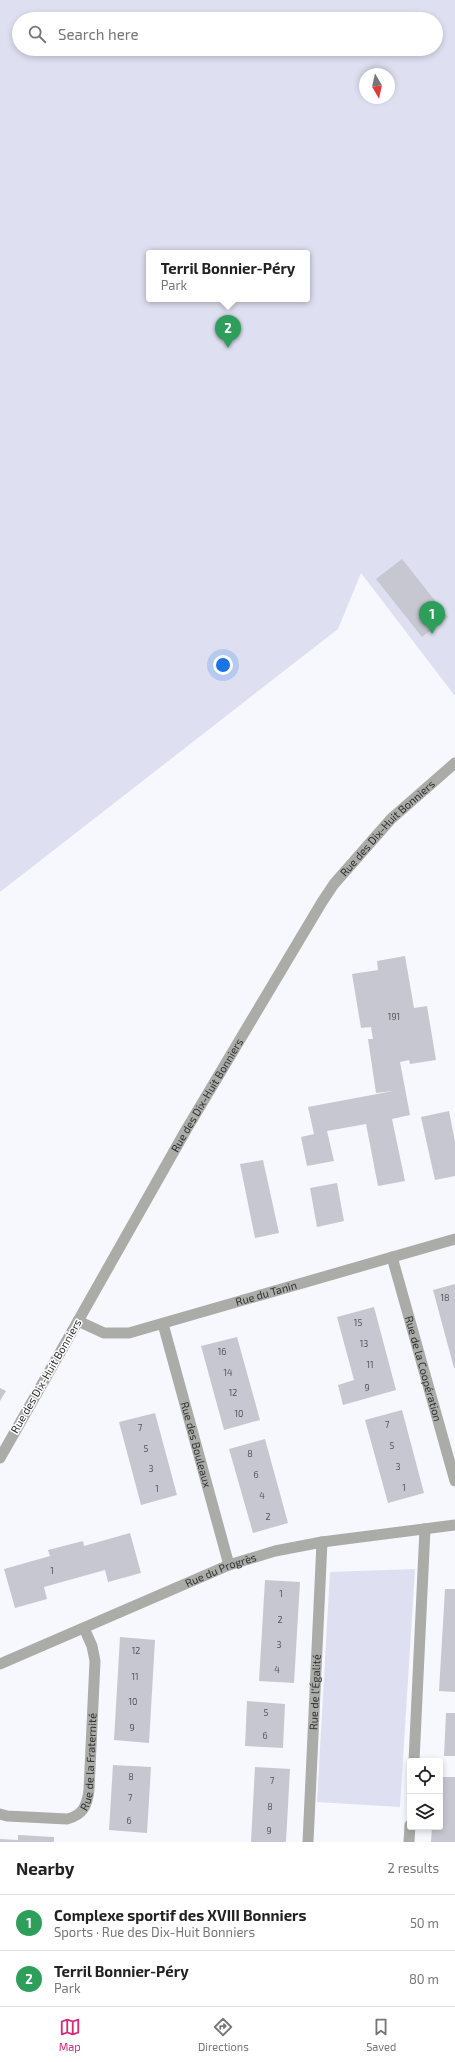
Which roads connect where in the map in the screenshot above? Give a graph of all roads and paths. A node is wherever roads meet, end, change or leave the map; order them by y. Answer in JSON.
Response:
{"nodes":[{"id":1,"x":455,"y":763,"type":"edge"},
{"id":2,"x":455,"y":1239,"type":"edge"},
{"id":3,"x":392,"y":1257,"type":"junction"},
{"id":4,"x":78,"y":1321,"type":"junction"},
{"id":5,"x":162,"y":1324,"type":"junction"},
{"id":6,"x":0,"y":1458,"type":"edge"},
{"id":7,"x":455,"y":1481,"type":"edge"},
{"id":8,"x":455,"y":1525,"type":"edge"},
{"id":9,"x":425,"y":1529,"type":"junction"},
{"id":10,"x":322,"y":1542,"type":"junction"},
{"id":11,"x":229,"y":1564,"type":"junction"},
{"id":12,"x":84,"y":1628,"type":"junction"},
{"id":13,"x":0,"y":1664,"type":"edge"},
{"id":14,"x":414,"y":1758,"type":"edge"},
{"id":15,"x":0,"y":1814,"type":"edge"},
{"id":16,"x":410,"y":1830,"type":"edge"},
{"id":17,"x":308,"y":1842,"type":"edge"},
{"id":18,"x":409,"y":1842,"type":"edge"}],
"edges":[{"from":1,"to":4,"type":"street","name":"Rue des Dix-Huit Bonniers"},
{"from":2,"to":3,"type":"street","name":"Rue du Tanin"},
{"from":3,"to":5,"type":"street","name":"Rue du Tanin"},
{"from":3,"to":7,"type":"street","name":"Rue de la Coopération"},
{"from":4,"to":5,"type":"street","name":"Rue du Tanin"},
{"from":4,"to":6,"type":"street","name":"Rue des Dix-Huit Bonniers"},
{"from":5,"to":11,"type":"street","name":"Rue des Bouleaux"},
{"from":8,"to":9,"type":"street","name":"Rue du Progrès"},
{"from":9,"to":10,"type":"street","name":"Rue du Progrès"},
{"from":9,"to":14,"type":"street"},
{"from":10,"to":11,"type":"street","name":"Rue du Progrès"},
{"from":10,"to":17,"type":"street","name":"Rue de l'Égalité"},
{"from":11,"to":12,"type":"street","name":"Rue du Progrès"},
{"from":12,"to":13,"type":"street","name":"Rue du Progrès"},
{"from":12,"to":15,"type":"street","name":"Rue de la Fraternité"},
{"from":16,"to":18,"type":"street"}]}
